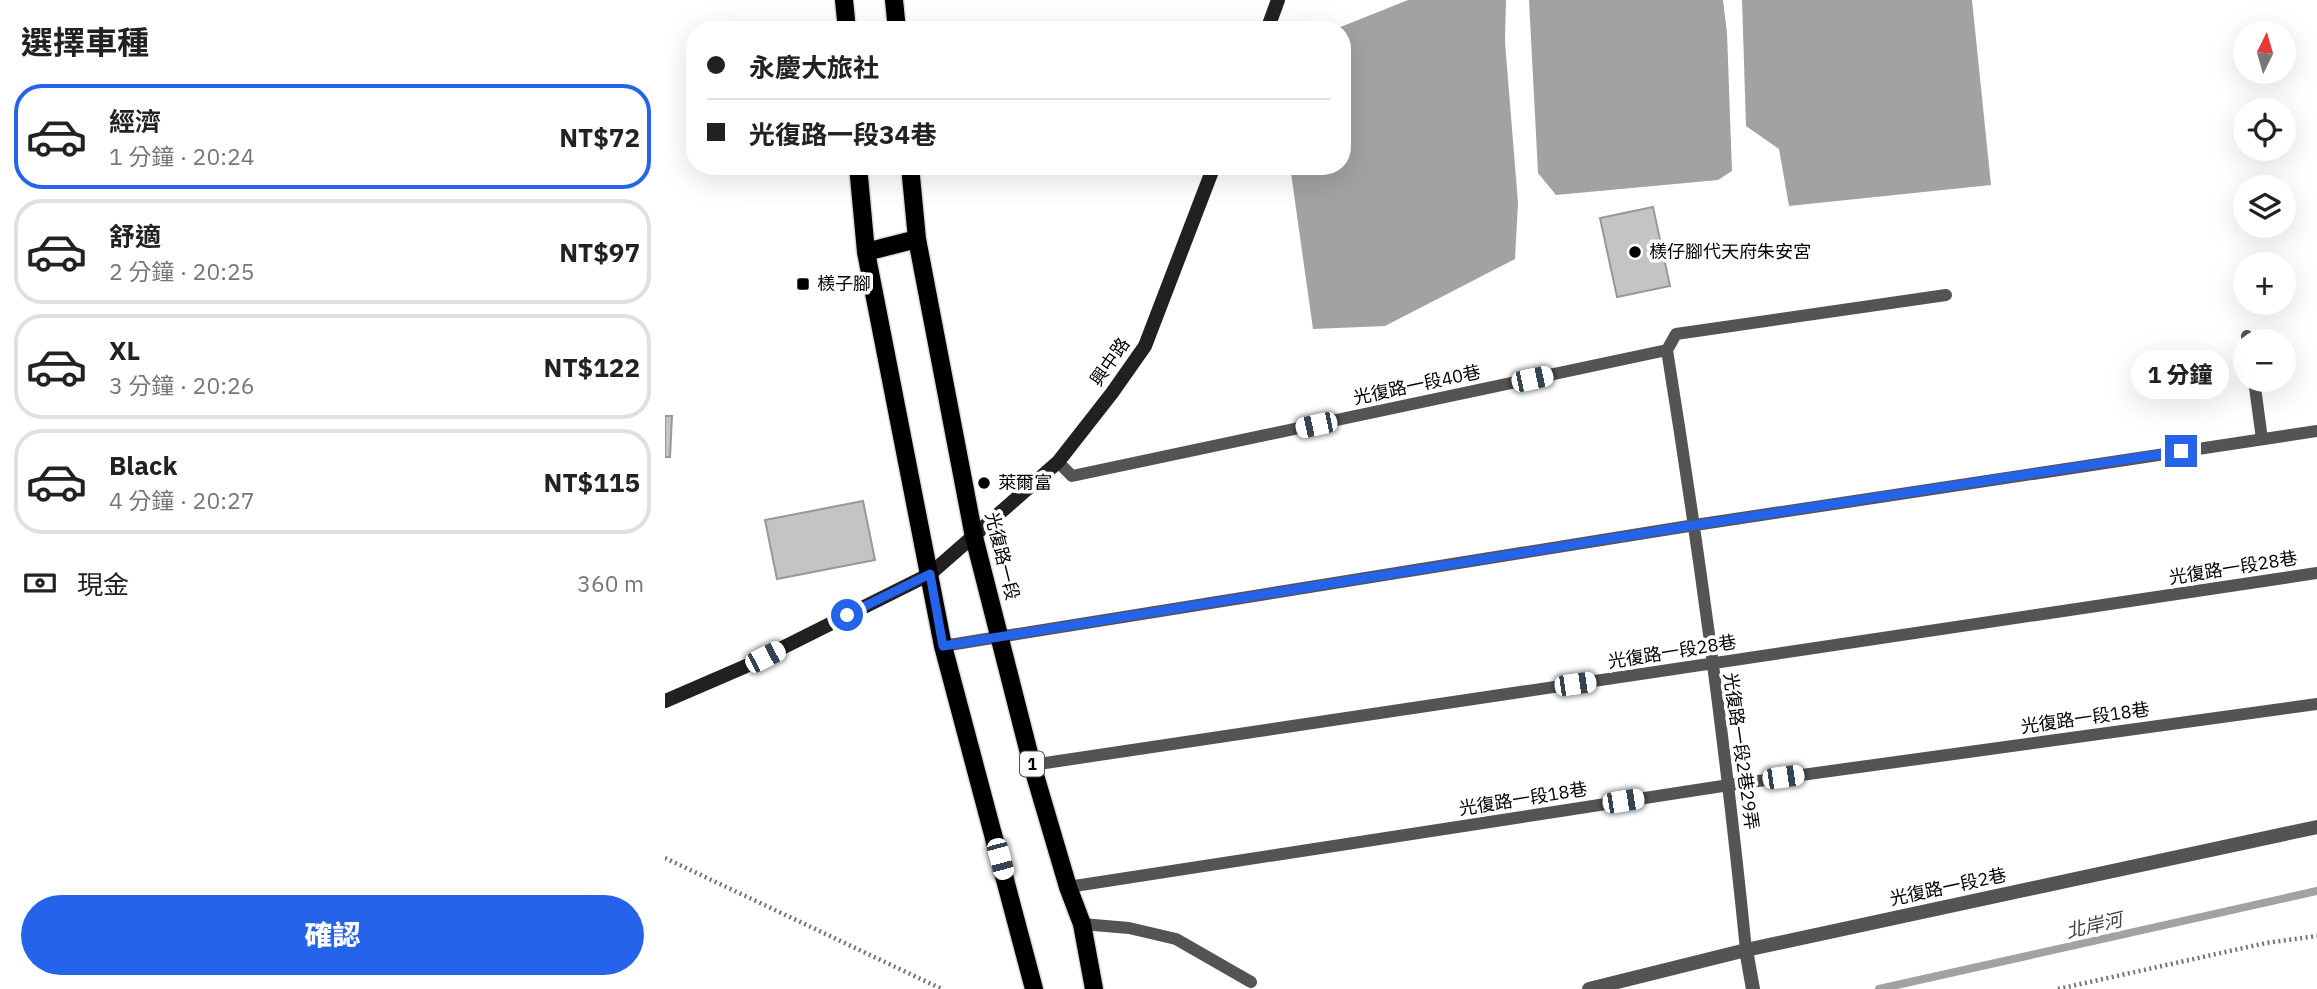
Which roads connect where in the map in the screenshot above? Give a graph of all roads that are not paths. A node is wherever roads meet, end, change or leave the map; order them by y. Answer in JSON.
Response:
{"nodes":[{"id":1,"x":844,"y":0,"type":"edge"},
{"id":2,"x":894,"y":0,"type":"edge"},
{"id":3,"x":1278,"y":0,"type":"edge"},
{"id":4,"x":845,"y":21,"type":"edge"},
{"id":5,"x":896,"y":21,"type":"edge"},
{"id":6,"x":1270,"y":21,"type":"edge"},
{"id":7,"x":860,"y":175,"type":"edge"},
{"id":8,"x":911,"y":175,"type":"edge"},
{"id":9,"x":1211,"y":175,"type":"edge"},
{"id":10,"x":917,"y":239,"type":"junction"},
{"id":11,"x":866,"y":252,"type":"junction"},
{"id":12,"x":1946,"y":295,"type":"dead end"},
{"id":13,"x":1667,"y":350,"type":"junction"},
{"id":14,"x":2255,"y":392,"type":"edge"},
{"id":15,"x":2317,"y":431,"type":"edge"},
{"id":16,"x":2262,"y":439,"type":"junction"},
{"id":17,"x":1058,"y":462,"type":"junction"},
{"id":18,"x":1695,"y":525,"type":"junction"},
{"id":19,"x":974,"y":537,"type":"junction"},
{"id":20,"x":2317,"y":573,"type":"edge"},
{"id":21,"x":930,"y":574,"type":"junction"},
{"id":22,"x":1000,"y":636,"type":"junction"},
{"id":23,"x":943,"y":646,"type":"junction"},
{"id":24,"x":1711,"y":663,"type":"junction"},
{"id":25,"x":665,"y":701,"type":"edge"},
{"id":26,"x":2317,"y":704,"type":"edge"},
{"id":27,"x":1033,"y":765,"type":"junction"},
{"id":28,"x":1729,"y":785,"type":"junction"},
{"id":29,"x":2317,"y":827,"type":"edge"},
{"id":30,"x":1068,"y":887,"type":"junction"},
{"id":31,"x":1081,"y":923,"type":"junction"},
{"id":32,"x":1747,"y":950,"type":"junction"},
{"id":33,"x":1251,"y":982,"type":"dead end"},
{"id":34,"x":1034,"y":989,"type":"edge"},
{"id":35,"x":1094,"y":989,"type":"edge"},
{"id":36,"x":1589,"y":989,"type":"edge"},
{"id":37,"x":1753,"y":989,"type":"edge"}],
"edges":[{"from":1,"to":4,"type":"main road"},
{"from":2,"to":5,"type":"main road"},
{"from":3,"to":6,"type":"street"},
{"from":7,"to":11,"type":"main road"},
{"from":8,"to":10,"type":"main road","name":"光復路一段","number":"1"},
{"from":9,"to":17,"type":"street","name":"興中路"},
{"from":10,"to":11,"type":"main road"},
{"from":10,"to":19,"type":"main road","name":"光復路一段","number":"1"},
{"from":11,"to":21,"type":"main road"},
{"from":12,"to":13,"type":"lane","name":"光復路一段40巷"},
{"from":13,"to":17,"type":"lane","name":"光復路一段40巷"},
{"from":13,"to":18,"type":"lane","name":"光復路一段2巷29弄"},
{"from":14,"to":16,"type":"lane"},
{"from":15,"to":16,"type":"lane"},
{"from":16,"to":18,"type":"lane"},
{"from":17,"to":19,"type":"street","name":"興中路"},
{"from":18,"to":22,"type":"lane"},
{"from":18,"to":24,"type":"lane","name":"光復路一段2巷29弄"},
{"from":19,"to":21,"type":"street","name":"興中路"},
{"from":19,"to":22,"type":"main road","name":"光復路一段","number":"1"},
{"from":20,"to":24,"type":"lane","name":"光復路一段28巷"},
{"from":21,"to":23,"type":"main road"},
{"from":21,"to":25,"type":"street","name":"興中路"},
{"from":22,"to":23,"type":"lane"},
{"from":22,"to":27,"type":"main road","name":"光復路一段","number":"1"},
{"from":23,"to":34,"type":"main road"},
{"from":24,"to":27,"type":"lane","name":"光復路一段28巷"},
{"from":24,"to":28,"type":"lane","name":"光復路一段2巷29弄"},
{"from":26,"to":28,"type":"lane","name":"光復路一段18巷"},
{"from":27,"to":30,"type":"main road","name":"光復路一段","number":"1"},
{"from":28,"to":30,"type":"lane","name":"光復路一段18巷"},
{"from":28,"to":32,"type":"lane","name":"光復路一段2巷29弄"},
{"from":29,"to":32,"type":"street","name":"光復路一段2巷"},
{"from":30,"to":31,"type":"main road","name":"光復路一段","number":"1"},
{"from":31,"to":33,"type":"lane"},
{"from":31,"to":35,"type":"main road","name":"光復路一段","number":"1"},
{"from":32,"to":36,"type":"street","name":"光復路一段2巷"},
{"from":32,"to":37,"type":"street"}]}
